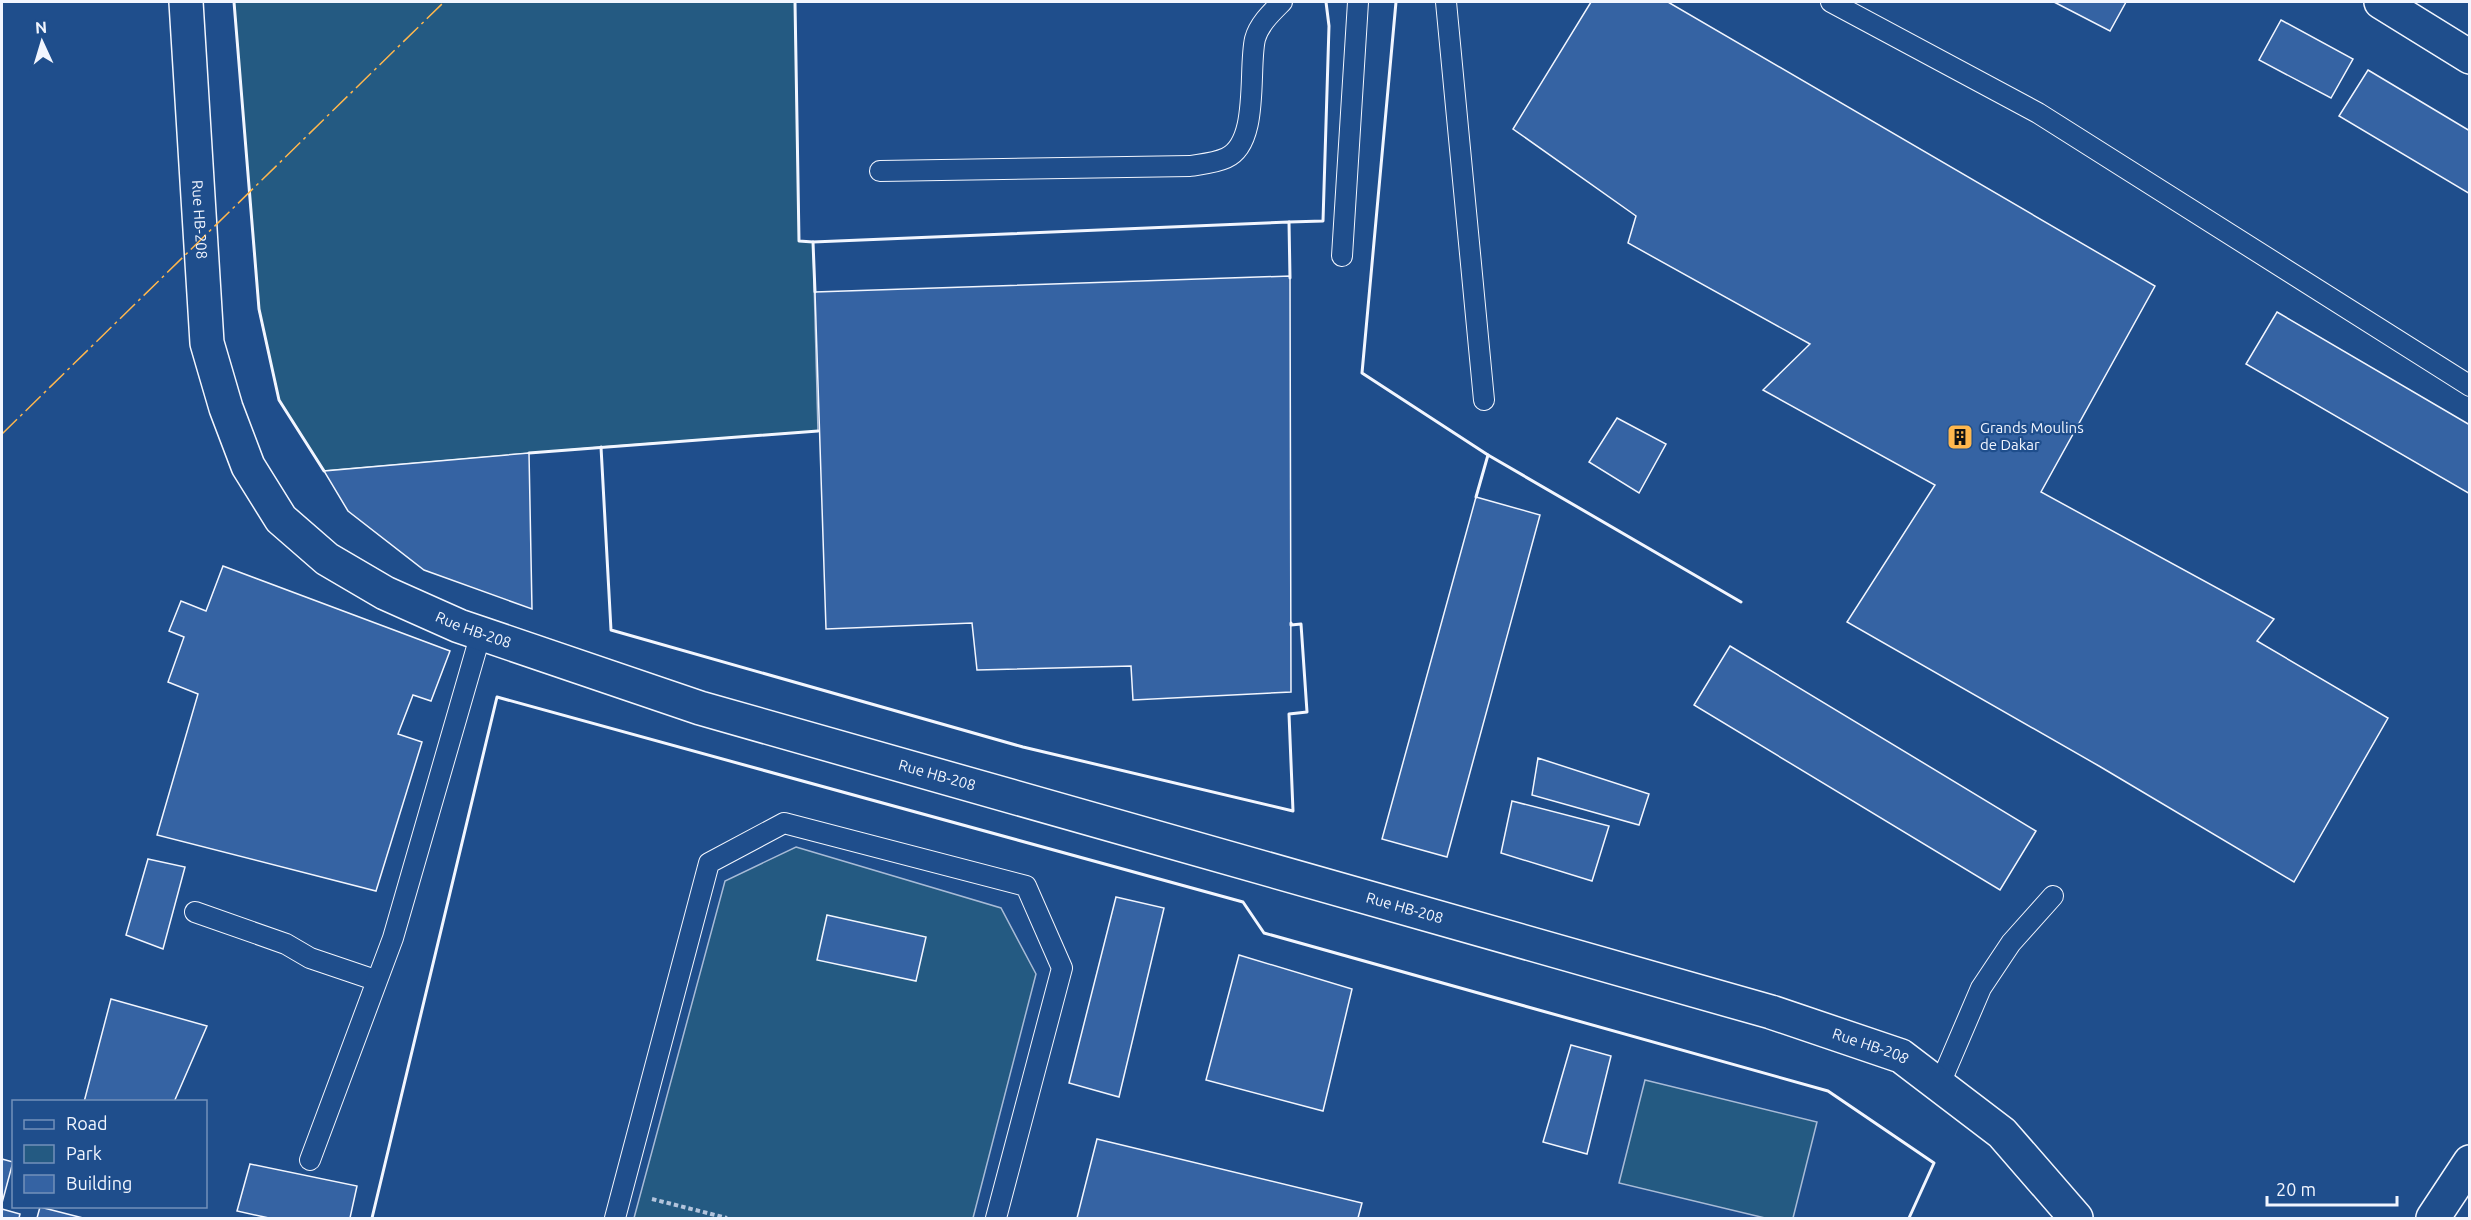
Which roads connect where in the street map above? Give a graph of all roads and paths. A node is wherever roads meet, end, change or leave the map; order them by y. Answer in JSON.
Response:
{"nodes":[{"id":1,"x":186,"y":2,"type":"edge"},
{"id":2,"x":1282,"y":2,"type":"edge"},
{"id":3,"x":1358,"y":2,"type":"edge"},
{"id":4,"x":1446,"y":2,"type":"edge"},
{"id":5,"x":1831,"y":2,"type":"edge"},
{"id":6,"x":2381,"y":2,"type":"edge"},
{"id":7,"x":2469,"y":57,"type":"edge"},
{"id":8,"x":880,"y":171,"type":"dead end"},
{"id":9,"x":1342,"y":256,"type":"dead end"},
{"id":10,"x":2469,"y":386,"type":"edge"},
{"id":11,"x":1484,"y":400,"type":"dead end"},
{"id":12,"x":482,"y":633,"type":"junction"},
{"id":13,"x":2053,"y":896,"type":"dead end"},
{"id":14,"x":195,"y":912,"type":"dead end"},
{"id":15,"x":375,"y":980,"type":"junction"},
{"id":16,"x":1940,"y":1086,"type":"junction"},
{"id":17,"x":310,"y":1160,"type":"dead end"},
{"id":18,"x":2469,"y":1162,"type":"edge"},
{"id":19,"x":623,"y":1191,"type":"junction"},
{"id":20,"x":615,"y":1218,"type":"edge"},
{"id":21,"x":727,"y":1218,"type":"edge"},
{"id":22,"x":996,"y":1218,"type":"edge"},
{"id":23,"x":2076,"y":1218,"type":"edge"},
{"id":24,"x":2433,"y":1218,"type":"edge"}],
"edges":[{"from":1,"to":12,"type":"street","name":"Rue HB-208"},
{"from":2,"to":8,"type":"lane"},
{"from":3,"to":9,"type":"lane"},
{"from":4,"to":11,"type":"lane"},
{"from":5,"to":10,"type":"lane"},
{"from":6,"to":7,"type":"street"},
{"from":12,"to":15,"type":"lane"},
{"from":12,"to":16,"type":"street","name":"Rue HB-208"},
{"from":13,"to":16,"type":"lane"},
{"from":14,"to":15,"type":"lane"},
{"from":15,"to":17,"type":"lane"},
{"from":16,"to":23,"type":"street","name":"Rue HB-208"},
{"from":18,"to":24,"type":"street"},
{"from":19,"to":20,"type":"lane"},
{"from":19,"to":21,"type":"path"},
{"from":19,"to":22,"type":"lane"}]}
